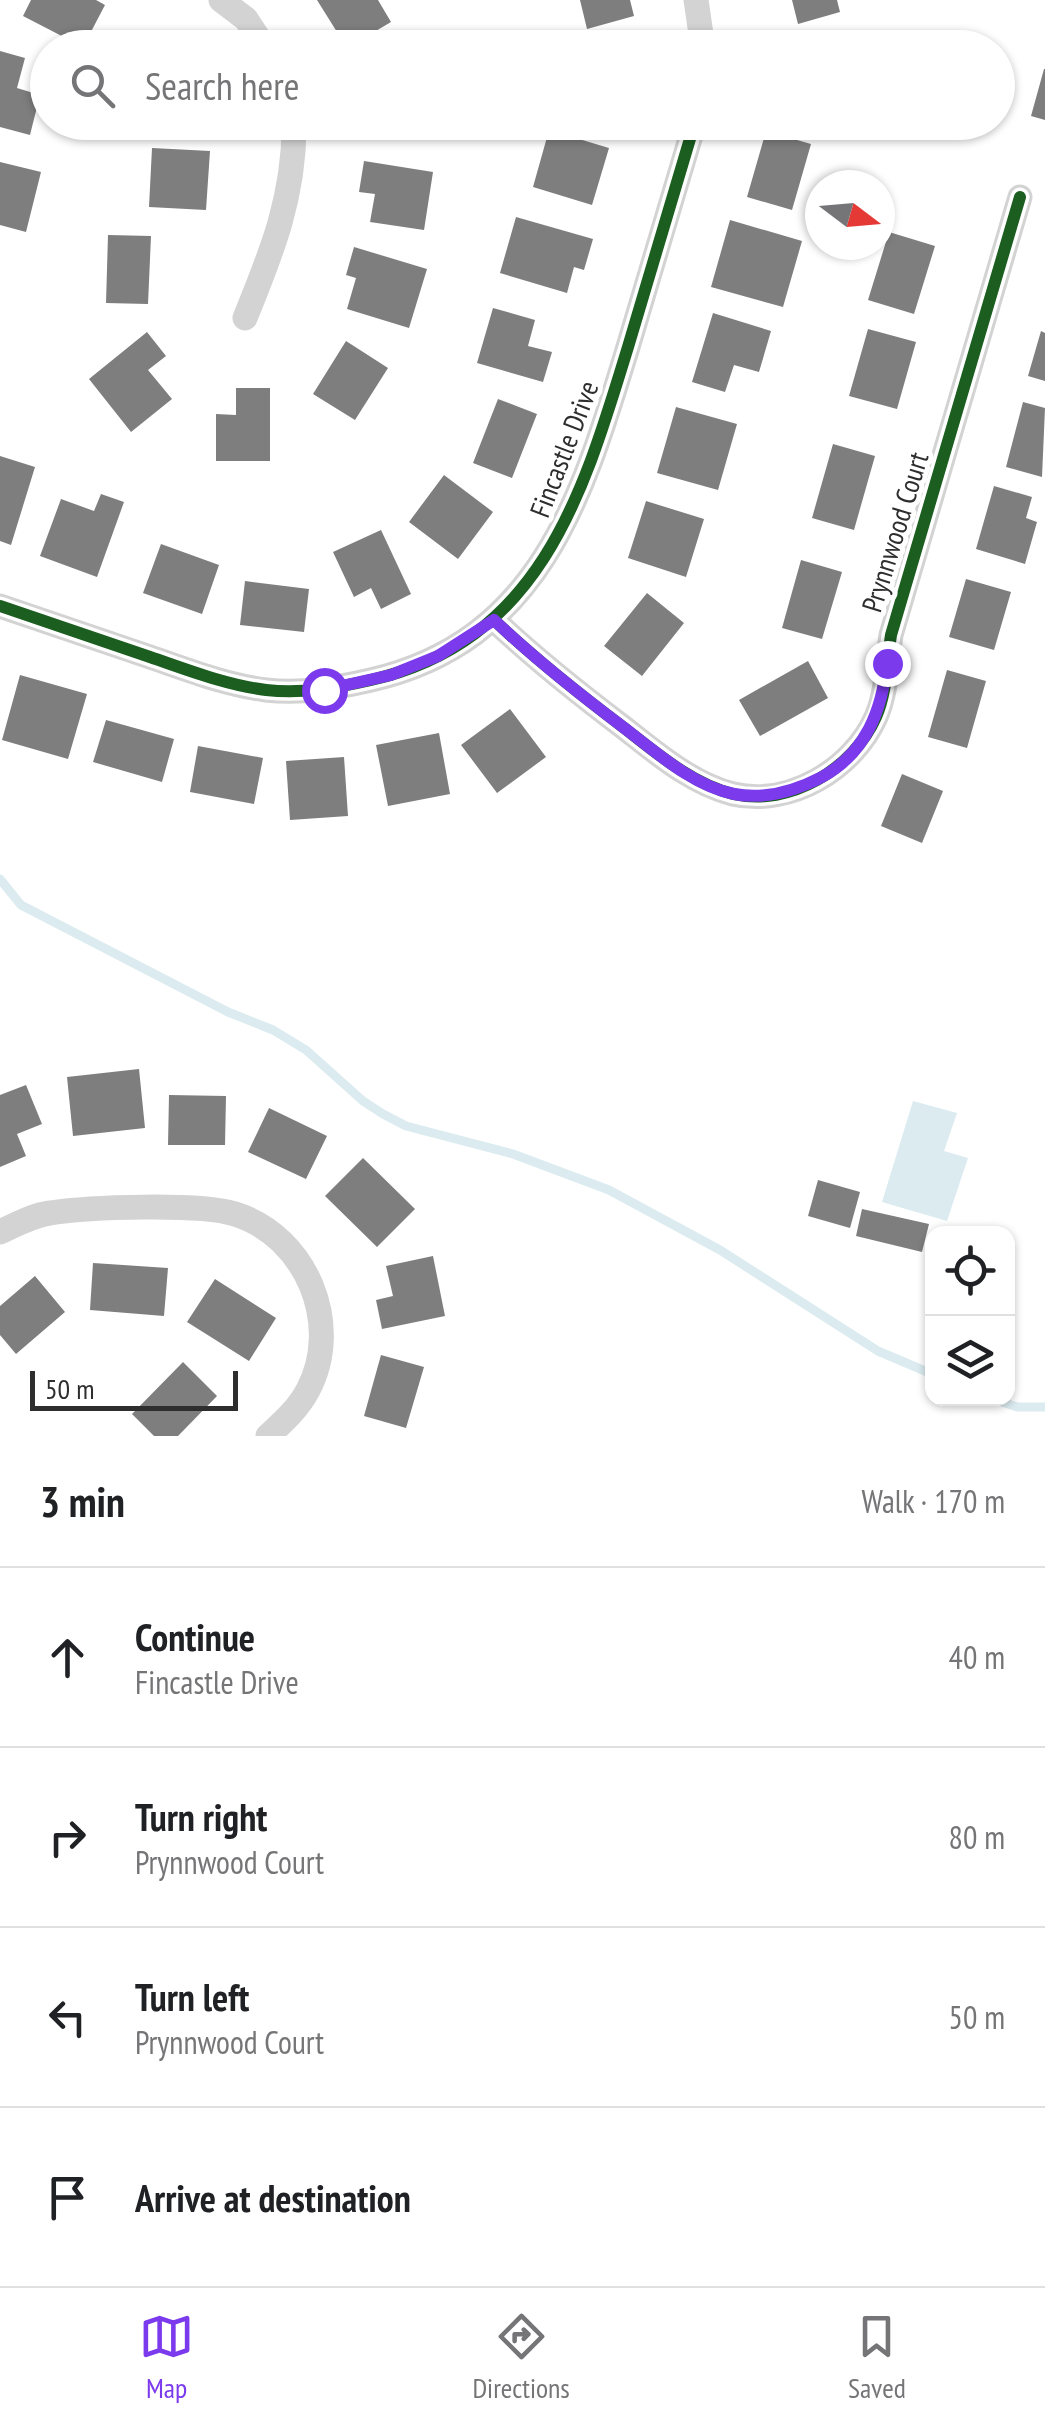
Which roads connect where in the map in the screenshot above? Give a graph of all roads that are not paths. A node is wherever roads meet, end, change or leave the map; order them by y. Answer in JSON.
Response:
{"nodes":[{"id":1,"x":221,"y":0,"type":"edge"},
{"id":2,"x":696,"y":0,"type":"edge"},
{"id":3,"x":253,"y":30,"type":"edge"},
{"id":4,"x":700,"y":30,"type":"edge"},
{"id":5,"x":294,"y":140,"type":"edge"},
{"id":6,"x":691,"y":140,"type":"edge"},
{"id":7,"x":1020,"y":197,"type":"dead end"},
{"id":8,"x":245,"y":318,"type":"dead end"},
{"id":9,"x":0,"y":606,"type":"edge"},
{"id":10,"x":494,"y":620,"type":"junction"},
{"id":11,"x":0,"y":1232,"type":"edge"},
{"id":12,"x":268,"y":1436,"type":"edge"}],
"edges":[{"from":1,"to":3,"type":"street"},
{"from":2,"to":4,"type":"street"},
{"from":5,"to":8,"type":"street"},
{"from":6,"to":10,"type":"street","name":"Fincastle Drive"},
{"from":7,"to":10,"type":"street","name":"Prynnwood Court"},
{"from":9,"to":10,"type":"street","name":"Fincastle Drive"},
{"from":11,"to":12,"type":"street"}]}
